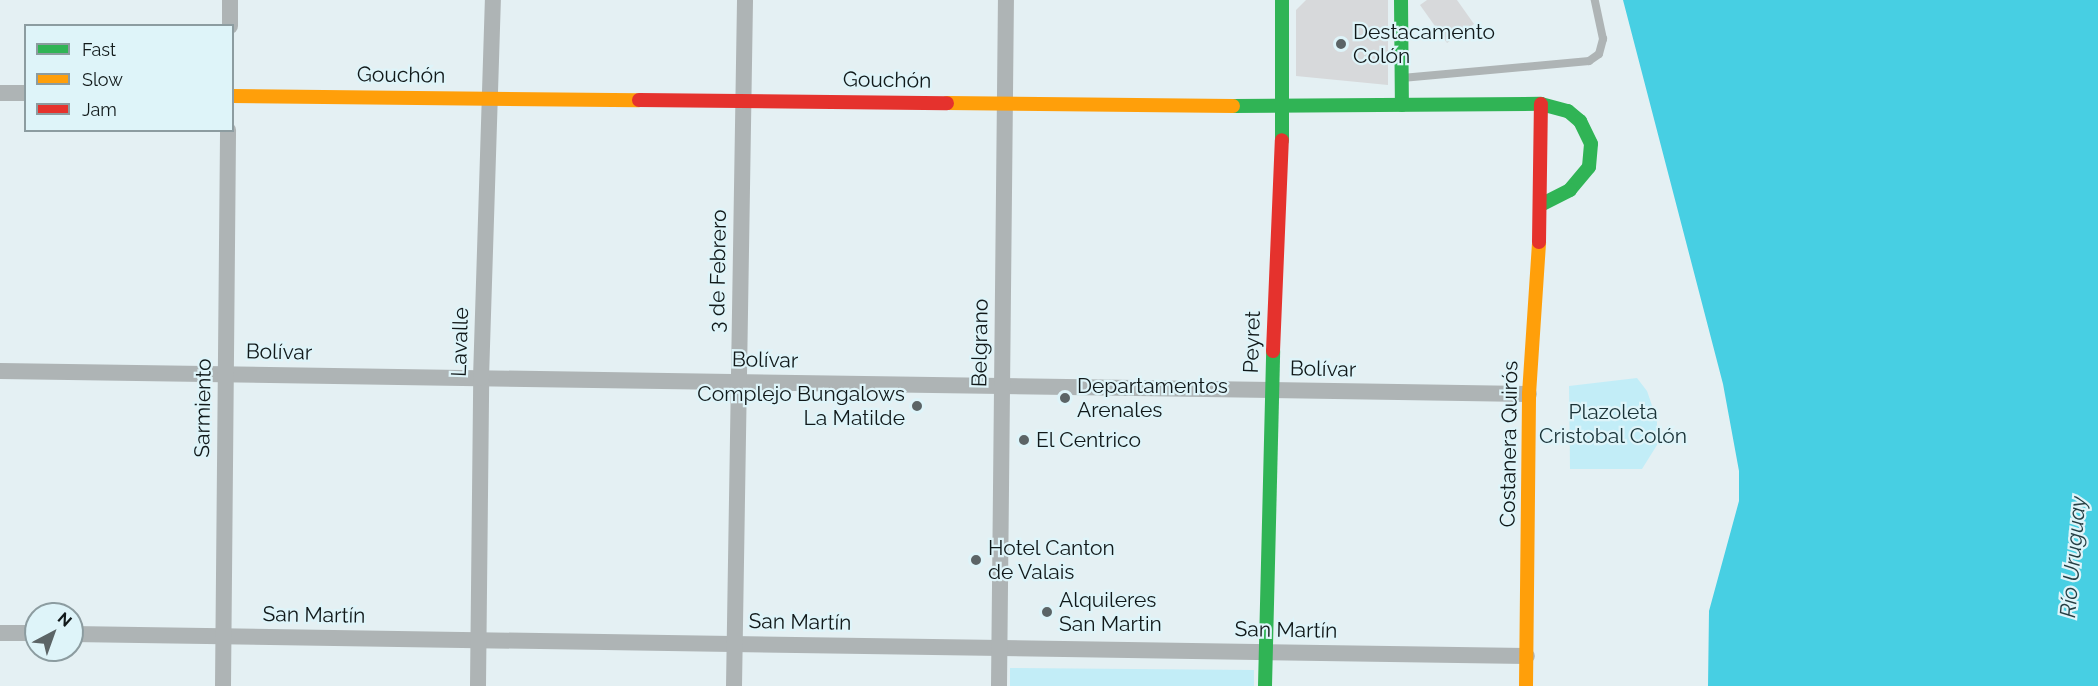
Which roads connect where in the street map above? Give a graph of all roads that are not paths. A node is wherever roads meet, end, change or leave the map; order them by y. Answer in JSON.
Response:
{"nodes":[{"id":1,"x":230,"y":0,"type":"edge"},
{"id":2,"x":494,"y":0,"type":"edge"},
{"id":3,"x":745,"y":0,"type":"edge"},
{"id":4,"x":1006,"y":0,"type":"edge"},
{"id":5,"x":1281,"y":0,"type":"edge"},
{"id":6,"x":1401,"y":0,"type":"edge"},
{"id":7,"x":1595,"y":0,"type":"edge"},
{"id":8,"x":230,"y":24,"type":"edge"},
{"id":9,"x":1402,"y":79,"type":"junction"},
{"id":10,"x":0,"y":93,"type":"edge"},
{"id":11,"x":24,"y":93,"type":"edge"},
{"id":12,"x":234,"y":96,"type":"edge"},
{"id":13,"x":492,"y":98,"type":"junction"},
{"id":14,"x":743,"y":101,"type":"junction"},
{"id":15,"x":1005,"y":104,"type":"junction"},
{"id":16,"x":1541,"y":104,"type":"junction"},
{"id":17,"x":1402,"y":105,"type":"junction"},
{"id":18,"x":1282,"y":107,"type":"junction"},
{"id":19,"x":228,"y":132,"type":"edge"},
{"id":20,"x":1542,"y":204,"type":"junction"},
{"id":21,"x":0,"y":371,"type":"edge"},
{"id":22,"x":226,"y":374,"type":"junction"},
{"id":23,"x":481,"y":378,"type":"junction"},
{"id":24,"x":739,"y":382,"type":"junction"},
{"id":25,"x":1002,"y":386,"type":"junction"},
{"id":26,"x":1271,"y":390,"type":"junction"},
{"id":27,"x":1529,"y":394,"type":"junction"},
{"id":28,"x":0,"y":633,"type":"edge"},
{"id":29,"x":24,"y":633,"type":"edge"},
{"id":30,"x":84,"y":634,"type":"edge"},
{"id":31,"x":223,"y":636,"type":"junction"},
{"id":32,"x":478,"y":640,"type":"junction"},
{"id":33,"x":735,"y":644,"type":"junction"},
{"id":34,"x":1000,"y":648,"type":"junction"},
{"id":35,"x":1265,"y":652,"type":"junction"},
{"id":36,"x":1527,"y":656,"type":"junction"},
{"id":37,"x":223,"y":686,"type":"edge"},
{"id":38,"x":478,"y":686,"type":"edge"},
{"id":39,"x":734,"y":686,"type":"edge"},
{"id":40,"x":999,"y":686,"type":"edge"},
{"id":41,"x":1265,"y":686,"type":"edge"},
{"id":42,"x":1526,"y":686,"type":"edge"}],
"edges":[{"from":1,"to":8,"type":"street"},
{"from":2,"to":13,"type":"street","name":"Lavalle"},
{"from":3,"to":14,"type":"street","name":"3 de Febrero"},
{"from":4,"to":15,"type":"street","name":"Belgrano"},
{"from":5,"to":18,"type":"street","name":"Peyret"},
{"from":6,"to":9,"type":"street"},
{"from":7,"to":9,"type":"lane"},
{"from":9,"to":17,"type":"street"},
{"from":10,"to":11,"type":"street"},
{"from":12,"to":13,"type":"street","name":"Gouchón"},
{"from":13,"to":14,"type":"street","name":"Gouchón"},
{"from":13,"to":23,"type":"street","name":"Lavalle"},
{"from":14,"to":15,"type":"street","name":"Gouchón"},
{"from":14,"to":24,"type":"street","name":"3 de Febrero"},
{"from":15,"to":18,"type":"street","name":"Gouchón"},
{"from":15,"to":25,"type":"street","name":"Belgrano"},
{"from":16,"to":17,"type":"street","name":"Gouchón"},
{"from":16,"to":20,"type":"street","name":"Costanera Quirós"},
{"from":16,"to":20,"type":"street"},
{"from":17,"to":18,"type":"street","name":"Gouchón"},
{"from":18,"to":26,"type":"street","name":"Peyret"},
{"from":19,"to":22,"type":"street","name":"Sarmiento"},
{"from":20,"to":27,"type":"street","name":"Costanera Quirós"},
{"from":21,"to":22,"type":"street","name":"Bolívar"},
{"from":22,"to":23,"type":"street","name":"Bolívar"},
{"from":22,"to":31,"type":"street","name":"Sarmiento"},
{"from":23,"to":24,"type":"street","name":"Bolívar"},
{"from":23,"to":32,"type":"street","name":"Lavalle"},
{"from":24,"to":25,"type":"street","name":"Bolívar"},
{"from":24,"to":33,"type":"street","name":"3 de Febrero"},
{"from":25,"to":26,"type":"street","name":"Bolívar"},
{"from":25,"to":34,"type":"street","name":"Belgrano"},
{"from":26,"to":27,"type":"street","name":"Bolívar"},
{"from":26,"to":35,"type":"street","name":"Peyret"},
{"from":27,"to":36,"type":"street","name":"Costanera Quirós"},
{"from":28,"to":29,"type":"street"},
{"from":30,"to":31,"type":"street","name":"San Martín"},
{"from":31,"to":32,"type":"street","name":"San Martín"},
{"from":31,"to":37,"type":"street","name":"Sarmiento"},
{"from":32,"to":33,"type":"street","name":"San Martín"},
{"from":32,"to":38,"type":"street","name":"Lavalle"},
{"from":33,"to":34,"type":"street","name":"San Martín"},
{"from":33,"to":39,"type":"street","name":"3 de Febrero"},
{"from":34,"to":35,"type":"street","name":"San Martín"},
{"from":34,"to":40,"type":"street","name":"Belgrano"},
{"from":35,"to":36,"type":"street","name":"San Martín"},
{"from":35,"to":41,"type":"street","name":"Peyret"},
{"from":36,"to":42,"type":"street","name":"Costanera Quirós"}]}
